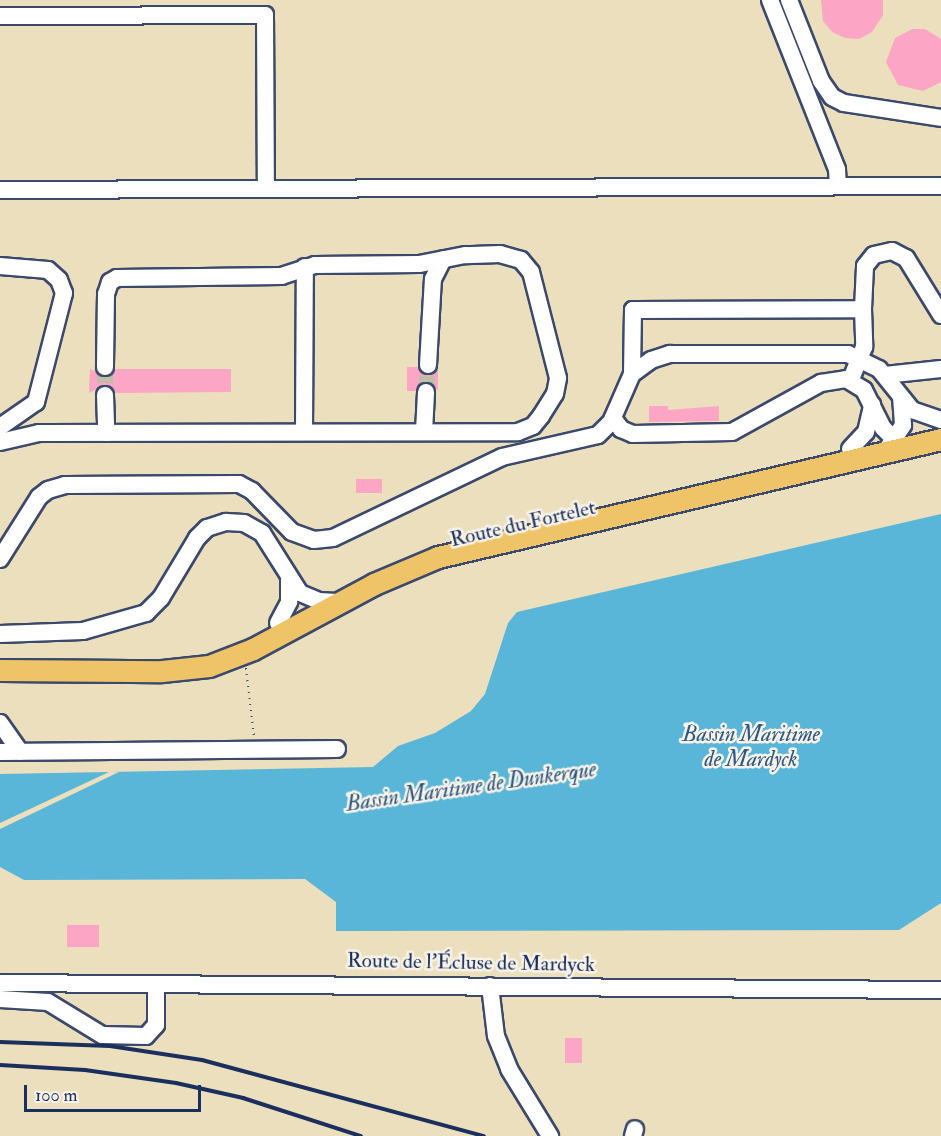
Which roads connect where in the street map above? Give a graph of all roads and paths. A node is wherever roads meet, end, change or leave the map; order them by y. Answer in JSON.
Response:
{"nodes":[{"id":1,"x":770,"y":0,"type":"edge"},
{"id":2,"x":789,"y":0,"type":"edge"},
{"id":3,"x":265,"y":8,"type":"edge"},
{"id":4,"x":0,"y":16,"type":"edge"},
{"id":5,"x":941,"y":118,"type":"edge"},
{"id":6,"x":838,"y":186,"type":"junction"},
{"id":7,"x":941,"y":186,"type":"edge"},
{"id":8,"x":266,"y":189,"type":"junction"},
{"id":9,"x":0,"y":190,"type":"edge"},
{"id":10,"x":443,"y":259,"type":"junction"},
{"id":11,"x":0,"y":266,"type":"edge"},
{"id":12,"x":305,"y":267,"type":"junction"},
{"id":13,"x":863,"y":309,"type":"junction"},
{"id":14,"x":941,"y":315,"type":"edge"},
{"id":15,"x":861,"y":358,"type":"junction"},
{"id":16,"x":428,"y":365,"type":"tunnel mouth"},
{"id":17,"x":105,"y":367,"type":"tunnel mouth"},
{"id":18,"x":941,"y":369,"type":"edge"},
{"id":19,"x":632,"y":374,"type":"junction"},
{"id":20,"x":885,"y":375,"type":"junction"},
{"id":21,"x":851,"y":380,"type":"junction"},
{"id":22,"x":426,"y":392,"type":"tunnel mouth"},
{"id":23,"x":105,"y":395,"type":"tunnel mouth"},
{"id":24,"x":901,"y":398,"type":"junction"},
{"id":25,"x":872,"y":405,"type":"junction"},
{"id":26,"x":613,"y":418,"type":"junction"},
{"id":27,"x":941,"y":420,"type":"edge"},
{"id":28,"x":0,"y":427,"type":"edge"},
{"id":29,"x":941,"y":427,"type":"edge"},
{"id":30,"x":304,"y":432,"type":"junction"},
{"id":31,"x":424,"y":432,"type":"junction"},
{"id":32,"x":106,"y":433,"type":"junction"},
{"id":33,"x":941,"y":439,"type":"edge"},
{"id":34,"x":0,"y":442,"type":"edge"},
{"id":35,"x":894,"y":444,"type":"junction"},
{"id":36,"x":850,"y":448,"type":"junction"},
{"id":37,"x":0,"y":559,"type":"edge"},
{"id":38,"x":289,"y":580,"type":"junction"},
{"id":39,"x":319,"y":601,"type":"junction"},
{"id":40,"x":342,"y":602,"type":"junction"},
{"id":41,"x":278,"y":623,"type":"junction"},
{"id":42,"x":0,"y":634,"type":"edge"},
{"id":43,"x":242,"y":654,"type":"junction"},
{"id":44,"x":0,"y":670,"type":"edge"},
{"id":45,"x":124,"y":670,"type":"junction"},
{"id":46,"x":0,"y":723,"type":"edge"},
{"id":47,"x":337,"y":749,"type":"dead end"},
{"id":48,"x":250,"y":751,"type":"junction"},
{"id":49,"x":0,"y":752,"type":"edge"},
{"id":50,"x":20,"y":752,"type":"junction"},
{"id":51,"x":0,"y":983,"type":"edge"},
{"id":52,"x":156,"y":984,"type":"junction"},
{"id":53,"x":489,"y":986,"type":"junction"},
{"id":54,"x":941,"y":990,"type":"edge"},
{"id":55,"x":0,"y":999,"type":"edge"},
{"id":56,"x":550,"y":1136,"type":"edge"}],
"edges":[{"from":1,"to":6,"type":"street"},
{"from":2,"to":5,"type":"street"},
{"from":3,"to":4,"type":"street"},
{"from":3,"to":8,"type":"street"},
{"from":6,"to":7,"type":"street"},
{"from":6,"to":8,"type":"street"},
{"from":8,"to":9,"type":"street"},
{"from":10,"to":12,"type":"street"},
{"from":10,"to":16,"type":"street"},
{"from":10,"to":31,"type":"street"},
{"from":11,"to":28,"type":"street"},
{"from":12,"to":17,"type":"street"},
{"from":12,"to":30,"type":"street"},
{"from":13,"to":14,"type":"street"},
{"from":13,"to":15,"type":"street"},
{"from":13,"to":19,"type":"street"},
{"from":15,"to":19,"type":"street"},
{"from":15,"to":20,"type":"street"},
{"from":15,"to":21,"type":"street"},
{"from":18,"to":20,"type":"street"},
{"from":19,"to":26,"type":"street"},
{"from":20,"to":24,"type":"street"},
{"from":21,"to":25,"type":"street"},
{"from":21,"to":26,"type":"street"},
{"from":22,"to":31,"type":"street"},
{"from":23,"to":32,"type":"street"},
{"from":24,"to":27,"type":"street"},
{"from":24,"to":35,"type":"street"},
{"from":25,"to":35,"type":"street"},
{"from":25,"to":36,"type":"street"},
{"from":26,"to":37,"type":"street"},
{"from":29,"to":35,"type":"main road","name":"Route du Fortelet"},
{"from":30,"to":31,"type":"street"},
{"from":30,"to":32,"type":"street"},
{"from":32,"to":34,"type":"street"},
{"from":33,"to":35,"type":"main road","name":"Route du Fortelet"},
{"from":35,"to":36,"type":"main road","name":"Route du Fortelet"},
{"from":35,"to":40,"type":"main road","name":"Route du Fortelet"},
{"from":36,"to":39,"type":"main road","name":"Route du Fortelet"},
{"from":38,"to":39,"type":"street"},
{"from":38,"to":41,"type":"street"},
{"from":38,"to":42,"type":"street"},
{"from":39,"to":40,"type":"street"},
{"from":39,"to":41,"type":"main road","name":"Route du Fortelet"},
{"from":40,"to":43,"type":"main road","name":"Route du Fortelet"},
{"from":41,"to":45,"type":"main road","name":"Route du Fortelet"},
{"from":43,"to":45,"type":"main road","name":"Route du Fortelet"},
{"from":43,"to":48,"type":"path"},
{"from":44,"to":45,"type":"main road","name":"Route du Fortelet"},
{"from":46,"to":50,"type":"street"},
{"from":47,"to":48,"type":"street"},
{"from":48,"to":50,"type":"street"},
{"from":49,"to":50,"type":"street"},
{"from":51,"to":52,"type":"street","name":"Route de l'Écluse de Mardyck"},
{"from":52,"to":53,"type":"street","name":"Route de l'Écluse de Mardyck"},
{"from":52,"to":55,"type":"street"},
{"from":53,"to":54,"type":"street","name":"Route de l'Écluse de Mardyck"},
{"from":53,"to":56,"type":"street"}]}
